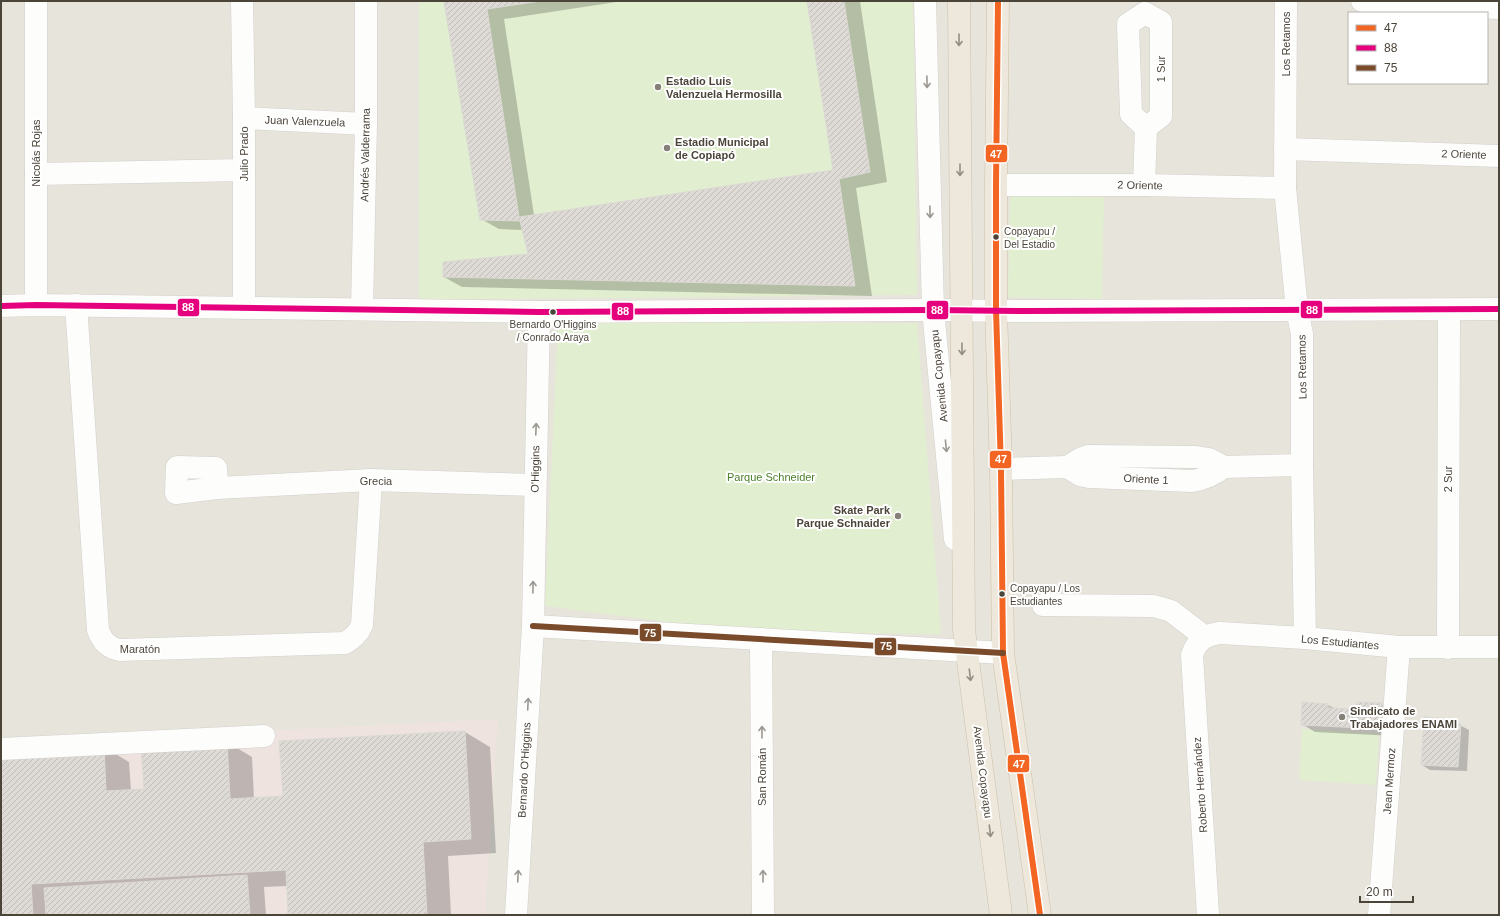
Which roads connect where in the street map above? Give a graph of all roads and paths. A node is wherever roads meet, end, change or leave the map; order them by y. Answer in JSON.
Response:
{"nodes":[{"id":1,"x":36,"y":1,"type":"edge"},
{"id":2,"x":242,"y":1,"type":"edge"},
{"id":3,"x":366,"y":1,"type":"edge"},
{"id":4,"x":925,"y":1,"type":"edge"},
{"id":5,"x":959,"y":1,"type":"edge"},
{"id":6,"x":998,"y":1,"type":"edge"},
{"id":7,"x":1286,"y":1,"type":"edge"},
{"id":8,"x":1362,"y":1,"type":"edge"},
{"id":9,"x":1145,"y":7,"type":"edge"},
{"id":10,"x":1499,"y":8,"type":"edge"},
{"id":11,"x":244,"y":118,"type":"junction"},
{"id":12,"x":366,"y":124,"type":"junction"},
{"id":13,"x":1146,"y":128,"type":"junction"},
{"id":14,"x":1285,"y":149,"type":"junction"},
{"id":15,"x":1499,"y":156,"type":"edge"},
{"id":16,"x":244,"y":170,"type":"junction"},
{"id":17,"x":36,"y":174,"type":"junction"},
{"id":18,"x":996,"y":185,"type":"junction"},
{"id":19,"x":1144,"y":185,"type":"junction"},
{"id":20,"x":1285,"y":188,"type":"junction"},
{"id":21,"x":36,"y":305,"type":"junction"},
{"id":22,"x":76,"y":305,"type":"junction"},
{"id":23,"x":1,"y":306,"type":"edge"},
{"id":24,"x":244,"y":308,"type":"junction"},
{"id":25,"x":1499,"y":309,"type":"edge"},
{"id":26,"x":362,"y":310,"type":"junction"},
{"id":27,"x":932,"y":310,"type":"junction"},
{"id":28,"x":961,"y":310,"type":"junction"},
{"id":29,"x":996,"y":310,"type":"junction"},
{"id":30,"x":1297,"y":310,"type":"junction"},
{"id":31,"x":1449,"y":310,"type":"junction"},
{"id":32,"x":539,"y":312,"type":"junction"},
{"id":33,"x":1302,"y":465,"type":"junction"},
{"id":34,"x":1001,"y":468,"type":"junction"},
{"id":35,"x":371,"y":480,"type":"junction"},
{"id":36,"x":535,"y":485,"type":"junction"},
{"id":37,"x":217,"y":488,"type":"dead end"},
{"id":38,"x":1043,"y":605,"type":"dead end"},
{"id":39,"x":533,"y":626,"type":"junction"},
{"id":40,"x":1205,"y":637,"type":"junction"},
{"id":41,"x":1305,"y":638,"type":"junction"},
{"id":42,"x":761,"y":639,"type":"junction"},
{"id":43,"x":965,"y":640,"type":"junction"},
{"id":44,"x":1399,"y":647,"type":"junction"},
{"id":45,"x":1499,"y":647,"type":"edge"},
{"id":46,"x":1448,"y":648,"type":"junction"},
{"id":47,"x":1003,"y":652,"type":"junction"},
{"id":48,"x":264,"y":736,"type":"dead end"},
{"id":49,"x":1,"y":749,"type":"edge"},
{"id":50,"x":516,"y":915,"type":"edge"},
{"id":51,"x":763,"y":915,"type":"edge"},
{"id":52,"x":1001,"y":915,"type":"edge"},
{"id":53,"x":1040,"y":915,"type":"edge"},
{"id":54,"x":1208,"y":915,"type":"edge"},
{"id":55,"x":1379,"y":915,"type":"edge"}],
"edges":[{"from":1,"to":17,"type":"street","name":"Nicolás Rojas"},
{"from":2,"to":11,"type":"street","name":"Julio Prado"},
{"from":3,"to":12,"type":"street","name":"Andrés Valderrama"},
{"from":4,"to":27,"type":"street","name":"Avenida Copayapu","one_way":true},
{"from":5,"to":28,"type":"highway","name":"Avenida Copayapu","one_way":true},
{"from":6,"to":18,"type":"highway"},
{"from":7,"to":14,"type":"street","name":"Los Retamos"},
{"from":8,"to":10,"type":"street"},
{"from":9,"to":13,"type":"street","name":"1 Sur"},
{"from":9,"to":13,"type":"street","name":"1 Sur"},
{"from":11,"to":12,"type":"street","name":"Juan Valenzuela"},
{"from":11,"to":16,"type":"street","name":"Julio Prado"},
{"from":12,"to":26,"type":"street","name":"Andrés Valderrama"},
{"from":13,"to":19,"type":"street"},
{"from":14,"to":15,"type":"street","name":"2 Oriente"},
{"from":14,"to":20,"type":"street","name":"Los Retamos"},
{"from":16,"to":17,"type":"street"},
{"from":16,"to":24,"type":"street","name":"Julio Prado"},
{"from":17,"to":21,"type":"street","name":"Nicolás Rojas"},
{"from":18,"to":19,"type":"street","name":"2 Oriente"},
{"from":18,"to":29,"type":"highway"},
{"from":19,"to":20,"type":"street","name":"2 Oriente"},
{"from":20,"to":30,"type":"street","name":"Los Retamos"},
{"from":21,"to":22,"type":"street"},
{"from":21,"to":23,"type":"street"},
{"from":22,"to":24,"type":"street"},
{"from":22,"to":35,"type":"street","name":"Maratón"},
{"from":24,"to":26,"type":"street"},
{"from":25,"to":31,"type":"street"},
{"from":26,"to":32,"type":"street"},
{"from":27,"to":28,"type":"street"},
{"from":27,"to":32,"type":"street"},
{"from":27,"to":43,"type":"street","name":"Avenida Copayapu","one_way":true},
{"from":28,"to":29,"type":"street"},
{"from":28,"to":43,"type":"highway","name":"Avenida Copayapu","one_way":true},
{"from":29,"to":30,"type":"street"},
{"from":29,"to":34,"type":"highway"},
{"from":30,"to":31,"type":"street"},
{"from":30,"to":33,"type":"street","name":"Los Retamos"},
{"from":31,"to":46,"type":"street","name":"2 Sur"},
{"from":36,"to":32,"type":"street","name":"O'Higgins","one_way":true},
{"from":33,"to":34,"type":"street","name":"Oriente 1"},
{"from":33,"to":41,"type":"street","name":"Los Retamos"},
{"from":34,"to":47,"type":"highway"},
{"from":35,"to":36,"type":"street","name":"Grecia"},
{"from":35,"to":37,"type":"street","name":"Grecia"},
{"from":39,"to":36,"type":"street","name":"O'Higgins","one_way":true},
{"from":38,"to":40,"type":"street"},
{"from":39,"to":42,"type":"street"},
{"from":50,"to":39,"type":"street","name":"Bernardo O'Higgins","one_way":true},
{"from":40,"to":41,"type":"street","name":"Los Estudiantes"},
{"from":40,"to":54,"type":"street","name":"Roberto Hernández"},
{"from":41,"to":44,"type":"street","name":"Los Estudiantes"},
{"from":42,"to":43,"type":"street"},
{"from":51,"to":42,"type":"street","name":"San Román","one_way":true},
{"from":43,"to":47,"type":"street"},
{"from":43,"to":52,"type":"highway","name":"Avenida Copayapu","one_way":true},
{"from":44,"to":46,"type":"street","name":"Los Estudiantes"},
{"from":44,"to":55,"type":"street","name":"Jean Mermoz"},
{"from":45,"to":46,"type":"street","name":"Los Estudiantes"},
{"from":47,"to":53,"type":"highway"},
{"from":48,"to":49,"type":"street"}]}
